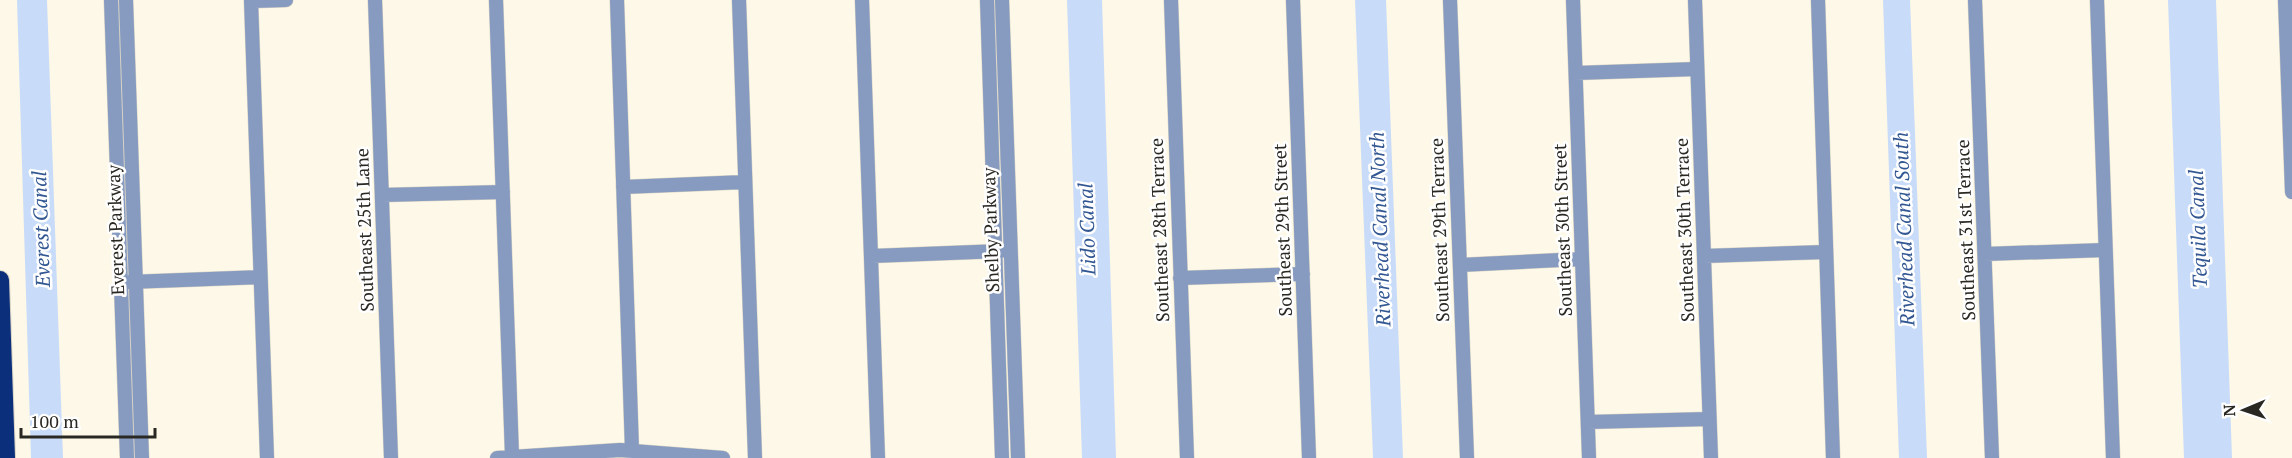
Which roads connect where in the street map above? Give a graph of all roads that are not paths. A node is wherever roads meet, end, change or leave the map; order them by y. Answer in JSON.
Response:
{"nodes":[{"id":1,"x":111,"y":0,"type":"edge"},
{"id":2,"x":126,"y":0,"type":"edge"},
{"id":3,"x":286,"y":0,"type":"edge"},
{"id":4,"x":375,"y":0,"type":"edge"},
{"id":5,"x":496,"y":0,"type":"edge"},
{"id":6,"x":616,"y":0,"type":"edge"},
{"id":7,"x":739,"y":0,"type":"edge"},
{"id":8,"x":862,"y":0,"type":"edge"},
{"id":9,"x":987,"y":0,"type":"edge"},
{"id":10,"x":1002,"y":0,"type":"edge"},
{"id":11,"x":1171,"y":0,"type":"edge"},
{"id":12,"x":1293,"y":0,"type":"edge"},
{"id":13,"x":1450,"y":0,"type":"edge"},
{"id":14,"x":1573,"y":0,"type":"edge"},
{"id":15,"x":1695,"y":0,"type":"edge"},
{"id":16,"x":1818,"y":0,"type":"edge"},
{"id":17,"x":1975,"y":0,"type":"edge"},
{"id":18,"x":2097,"y":0,"type":"edge"},
{"id":19,"x":2285,"y":0,"type":"edge"},
{"id":20,"x":251,"y":1,"type":"edge"},
{"id":21,"x":1697,"y":69,"type":"junction"},
{"id":22,"x":1576,"y":73,"type":"junction"},
{"id":23,"x":745,"y":182,"type":"junction"},
{"id":24,"x":623,"y":187,"type":"junction"},
{"id":25,"x":502,"y":192,"type":"junction"},
{"id":26,"x":2292,"y":192,"type":"edge"},
{"id":27,"x":382,"y":195,"type":"junction"},
{"id":28,"x":2105,"y":250,"type":"junction"},
{"id":29,"x":995,"y":251,"type":"junction"},
{"id":30,"x":1010,"y":251,"type":"junction"},
{"id":31,"x":1826,"y":252,"type":"junction"},
{"id":32,"x":1985,"y":254,"type":"junction"},
{"id":33,"x":872,"y":256,"type":"junction"},
{"id":34,"x":1704,"y":256,"type":"junction"},
{"id":35,"x":1581,"y":260,"type":"junction"},
{"id":36,"x":1460,"y":265,"type":"junction"},
{"id":37,"x":1303,"y":274,"type":"junction"},
{"id":38,"x":260,"y":278,"type":"junction"},
{"id":39,"x":1180,"y":278,"type":"junction"},
{"id":40,"x":0,"y":280,"type":"edge"},
{"id":41,"x":136,"y":282,"type":"junction"},
{"id":42,"x":121,"y":283,"type":"junction"},
{"id":43,"x":1709,"y":419,"type":"junction"},
{"id":44,"x":1588,"y":422,"type":"junction"},
{"id":45,"x":632,"y":450,"type":"junction"},
{"id":46,"x":572,"y":455,"type":"edge"},
{"id":47,"x":512,"y":456,"type":"junction"},
{"id":48,"x":6,"y":458,"type":"edge"},
{"id":49,"x":127,"y":458,"type":"edge"},
{"id":50,"x":142,"y":458,"type":"edge"},
{"id":51,"x":267,"y":458,"type":"edge"},
{"id":52,"x":392,"y":458,"type":"edge"},
{"id":53,"x":497,"y":458,"type":"edge"},
{"id":54,"x":723,"y":458,"type":"edge"},
{"id":55,"x":755,"y":458,"type":"edge"},
{"id":56,"x":878,"y":458,"type":"edge"},
{"id":57,"x":1002,"y":458,"type":"edge"},
{"id":58,"x":1018,"y":458,"type":"edge"},
{"id":59,"x":1187,"y":458,"type":"edge"},
{"id":60,"x":1309,"y":458,"type":"edge"},
{"id":61,"x":1467,"y":458,"type":"edge"},
{"id":62,"x":1589,"y":458,"type":"edge"},
{"id":63,"x":1711,"y":458,"type":"edge"},
{"id":64,"x":1833,"y":458,"type":"edge"},
{"id":65,"x":1992,"y":458,"type":"edge"},
{"id":66,"x":2113,"y":458,"type":"edge"}],
"edges":[{"from":1,"to":42,"type":"street","name":"Everest Parkway"},
{"from":2,"to":41,"type":"street","name":"Everest Parkway"},
{"from":3,"to":20,"type":"street"},
{"from":4,"to":27,"type":"street","name":"Southeast 25th Lane"},
{"from":5,"to":25,"type":"street"},
{"from":6,"to":24,"type":"street"},
{"from":7,"to":23,"type":"street"},
{"from":8,"to":33,"type":"street"},
{"from":9,"to":29,"type":"street","name":"Shelby Parkway"},
{"from":10,"to":30,"type":"street","name":"Shelby Parkway"},
{"from":11,"to":39,"type":"street","name":"Southeast 28th Terrace"},
{"from":12,"to":37,"type":"street","name":"Southeast 29th Street"},
{"from":13,"to":36,"type":"street","name":"Southeast 29th Terrace"},
{"from":14,"to":22,"type":"street","name":"Southeast 30th Street"},
{"from":15,"to":21,"type":"street","name":"Southeast 30th Terrace"},
{"from":16,"to":31,"type":"street"},
{"from":17,"to":32,"type":"street","name":"Southeast 31st Terrace"},
{"from":18,"to":28,"type":"street"},
{"from":19,"to":26,"type":"street"},
{"from":20,"to":38,"type":"street"},
{"from":21,"to":22,"type":"street"},
{"from":21,"to":34,"type":"street","name":"Southeast 30th Terrace"},
{"from":22,"to":35,"type":"street","name":"Southeast 30th Street"},
{"from":23,"to":24,"type":"street"},
{"from":23,"to":55,"type":"street"},
{"from":24,"to":45,"type":"street"},
{"from":25,"to":27,"type":"street"},
{"from":25,"to":47,"type":"street"},
{"from":27,"to":52,"type":"street","name":"Southeast 25th Lane"},
{"from":28,"to":32,"type":"street"},
{"from":28,"to":66,"type":"street"},
{"from":29,"to":30,"type":"street"},
{"from":29,"to":33,"type":"street"},
{"from":29,"to":57,"type":"street","name":"Shelby Parkway"},
{"from":30,"to":58,"type":"street","name":"Shelby Parkway"},
{"from":31,"to":34,"type":"street"},
{"from":31,"to":64,"type":"street"},
{"from":32,"to":65,"type":"street","name":"Southeast 31st Terrace"},
{"from":33,"to":56,"type":"street"},
{"from":34,"to":43,"type":"street","name":"Southeast 30th Terrace"},
{"from":35,"to":36,"type":"street"},
{"from":35,"to":44,"type":"street","name":"Southeast 30th Street"},
{"from":36,"to":61,"type":"street","name":"Southeast 29th Terrace"},
{"from":37,"to":39,"type":"street"},
{"from":37,"to":60,"type":"street","name":"Southeast 29th Street"},
{"from":38,"to":41,"type":"street"},
{"from":38,"to":51,"type":"street"},
{"from":39,"to":59,"type":"street","name":"Southeast 28th Terrace"},
{"from":40,"to":48,"type":"highway"},
{"from":41,"to":42,"type":"street"},
{"from":41,"to":50,"type":"street","name":"Everest Parkway"},
{"from":42,"to":49,"type":"street","name":"Everest Parkway"},
{"from":43,"to":44,"type":"street"},
{"from":43,"to":63,"type":"street","name":"Southeast 30th Terrace"},
{"from":44,"to":62,"type":"street","name":"Southeast 30th Street"},
{"from":45,"to":46,"type":"street"},
{"from":45,"to":54,"type":"street"},
{"from":46,"to":47,"type":"street"},
{"from":47,"to":53,"type":"street"}]}
